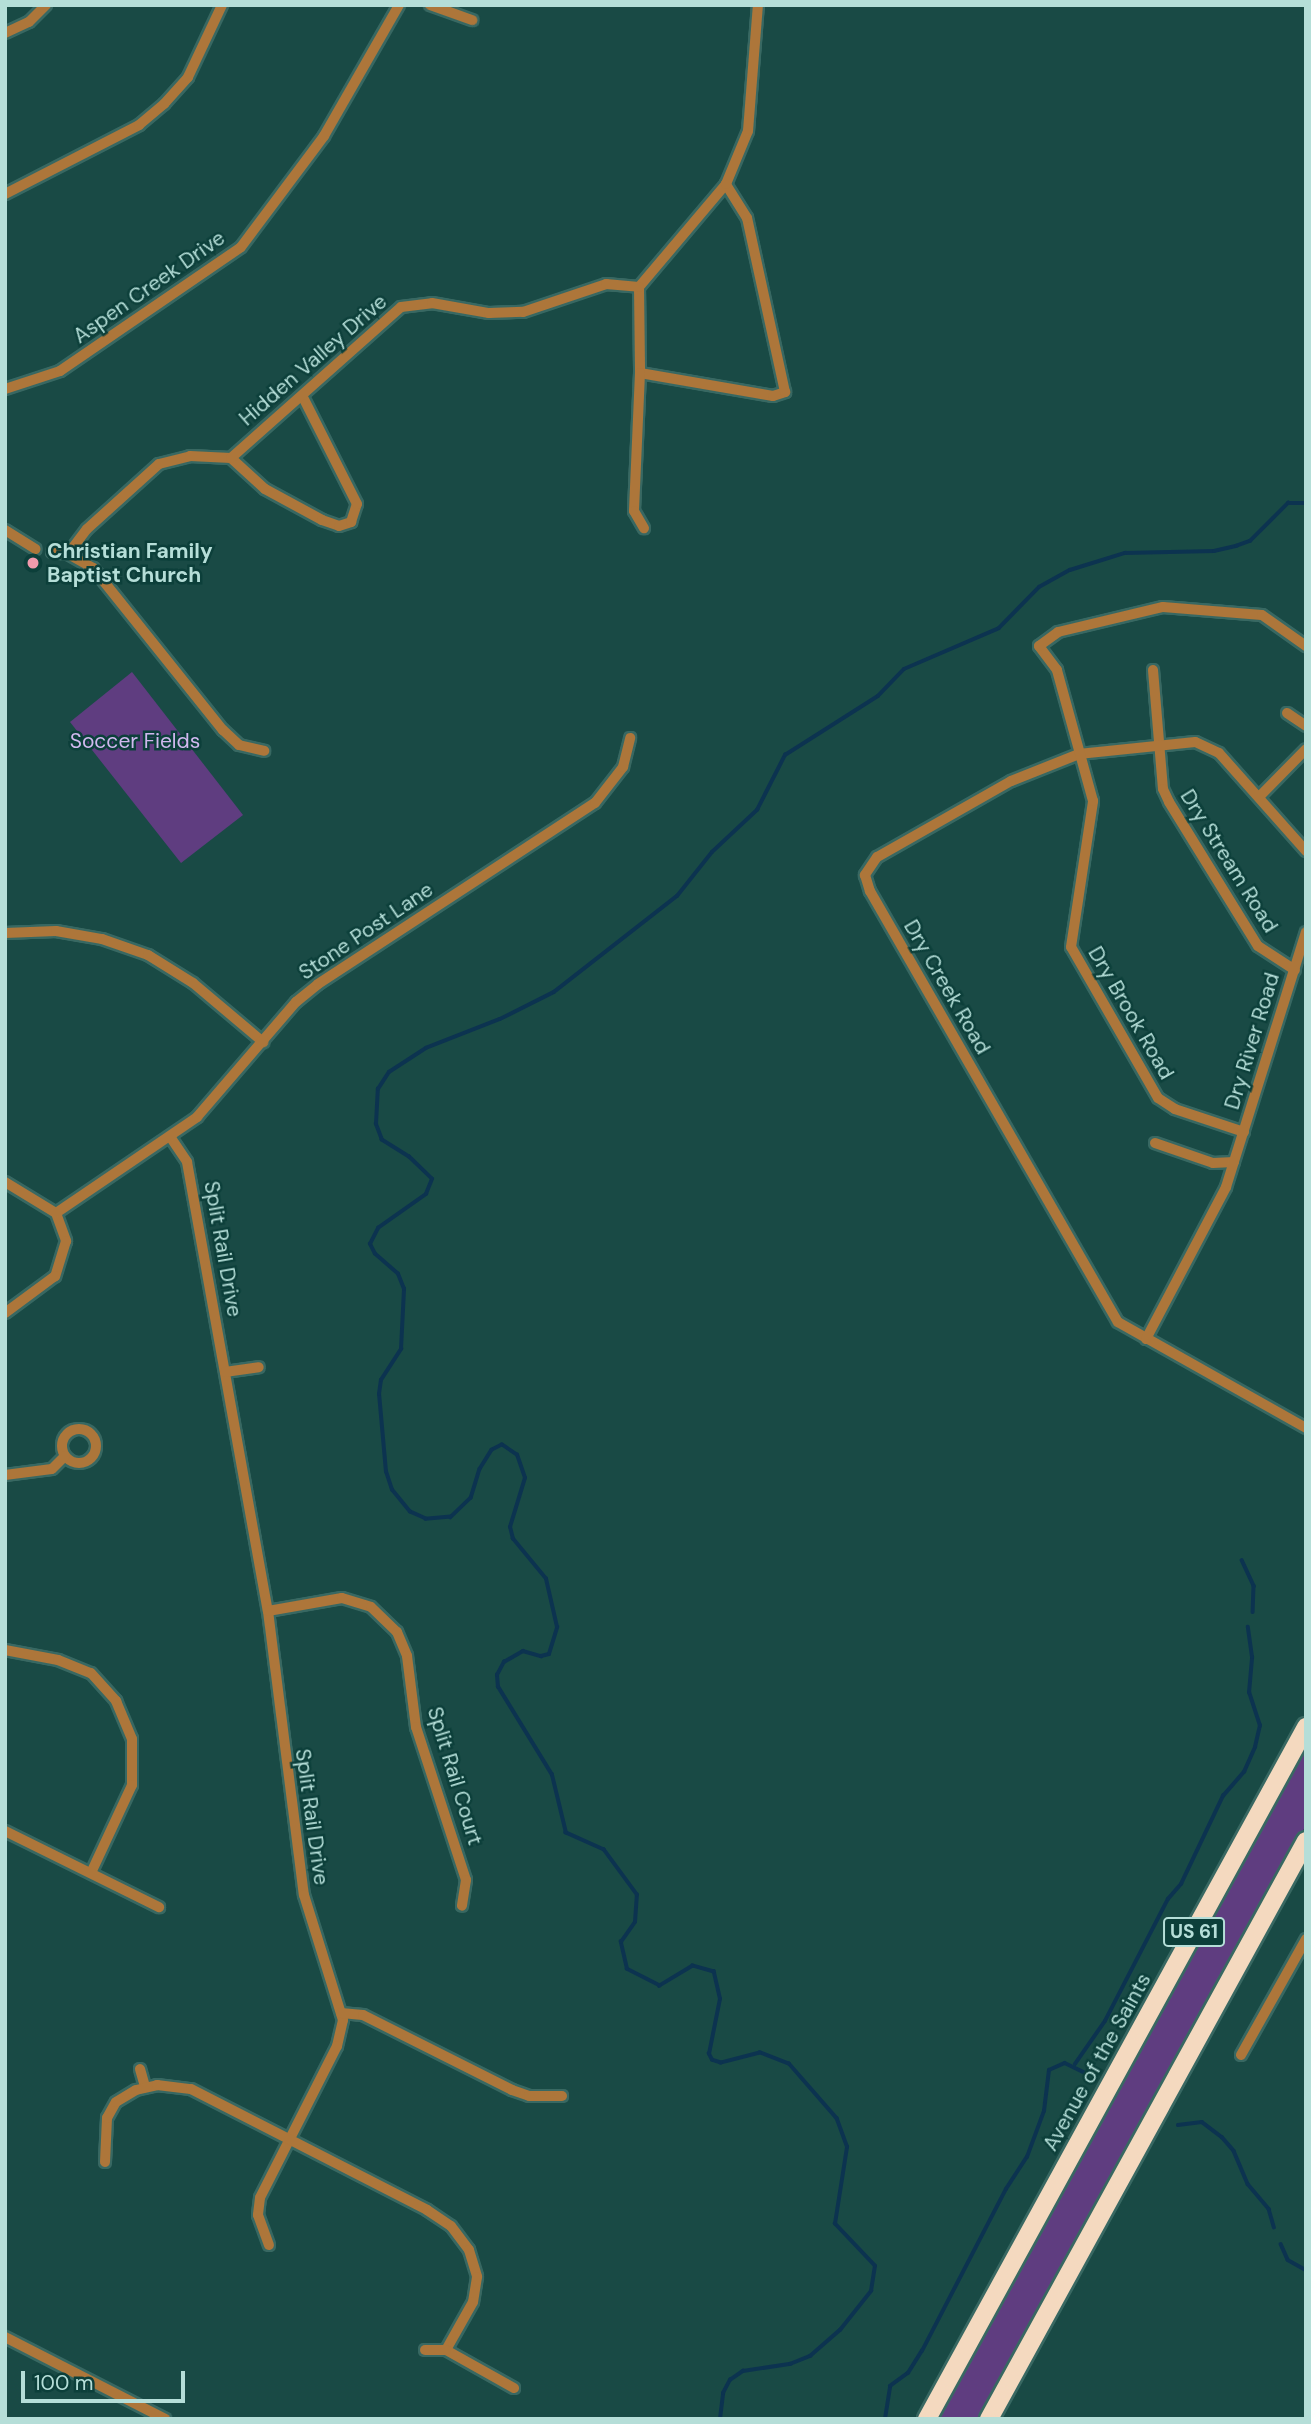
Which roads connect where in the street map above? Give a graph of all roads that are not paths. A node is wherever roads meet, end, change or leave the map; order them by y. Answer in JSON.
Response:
{"nodes":[{"id":1,"x":46,"y":5,"type":"edge"},
{"id":2,"x":222,"y":5,"type":"edge"},
{"id":3,"x":400,"y":5,"type":"edge"},
{"id":4,"x":430,"y":5,"type":"edge"},
{"id":5,"x":758,"y":5,"type":"edge"},
{"id":6,"x":472,"y":20,"type":"dead end"},
{"id":7,"x":5,"y":33,"type":"edge"},
{"id":8,"x":726,"y":184,"type":"junction"},
{"id":9,"x":5,"y":194,"type":"edge"},
{"id":10,"x":639,"y":287,"type":"junction"},
{"id":11,"x":640,"y":373,"type":"junction"},
{"id":12,"x":5,"y":388,"type":"edge"},
{"id":13,"x":303,"y":397,"type":"junction"},
{"id":14,"x":231,"y":458,"type":"junction"},
{"id":15,"x":644,"y":528,"type":"dead end"},
{"id":16,"x":5,"y":530,"type":"edge"},
{"id":17,"x":35,"y":549,"type":"dead end"},
{"id":18,"x":52,"y":552,"type":"dead end"},
{"id":19,"x":68,"y":554,"type":"junction"},
{"id":20,"x":1306,"y":646,"type":"edge"},
{"id":21,"x":1153,"y":670,"type":"dead end"},
{"id":22,"x":1287,"y":713,"type":"dead end"},
{"id":23,"x":1306,"y":726,"type":"edge"},
{"id":24,"x":630,"y":738,"type":"dead end"},
{"id":25,"x":1161,"y":744,"type":"junction"},
{"id":26,"x":1306,"y":749,"type":"edge"},
{"id":27,"x":264,"y":751,"type":"dead end"},
{"id":28,"x":1079,"y":754,"type":"junction"},
{"id":29,"x":1259,"y":797,"type":"junction"},
{"id":30,"x":1306,"y":851,"type":"edge"},
{"id":31,"x":1306,"y":932,"type":"edge"},
{"id":32,"x":5,"y":933,"type":"edge"},
{"id":33,"x":1295,"y":970,"type":"junction"},
{"id":34,"x":263,"y":1041,"type":"junction"},
{"id":35,"x":1244,"y":1132,"type":"junction"},
{"id":36,"x":172,"y":1138,"type":"junction"},
{"id":37,"x":1155,"y":1143,"type":"dead end"},
{"id":38,"x":1234,"y":1162,"type":"junction"},
{"id":39,"x":5,"y":1182,"type":"edge"},
{"id":40,"x":56,"y":1213,"type":"junction"},
{"id":41,"x":5,"y":1313,"type":"edge"},
{"id":42,"x":1146,"y":1339,"type":"junction"},
{"id":43,"x":259,"y":1367,"type":"dead end"},
{"id":44,"x":225,"y":1372,"type":"junction"},
{"id":45,"x":1306,"y":1428,"type":"edge"},
{"id":46,"x":65,"y":1456,"type":"dead end"},
{"id":47,"x":5,"y":1475,"type":"edge"},
{"id":48,"x":268,"y":1611,"type":"junction"},
{"id":49,"x":5,"y":1650,"type":"edge"},
{"id":50,"x":1306,"y":1727,"type":"edge"},
{"id":51,"x":5,"y":1831,"type":"edge"},
{"id":52,"x":1306,"y":1840,"type":"edge"},
{"id":53,"x":91,"y":1873,"type":"junction"},
{"id":54,"x":462,"y":1906,"type":"dead end"},
{"id":55,"x":159,"y":1907,"type":"dead end"},
{"id":56,"x":1306,"y":1939,"type":"edge"},
{"id":57,"x":341,"y":2012,"type":"junction"},
{"id":58,"x":1241,"y":2055,"type":"dead end"},
{"id":59,"x":140,"y":2068,"type":"dead end"},
{"id":60,"x":145,"y":2087,"type":"junction"},
{"id":61,"x":562,"y":2096,"type":"dead end"},
{"id":62,"x":288,"y":2138,"type":"junction"},
{"id":63,"x":105,"y":2162,"type":"dead end"},
{"id":64,"x":270,"y":2245,"type":"dead end"},
{"id":65,"x":5,"y":2337,"type":"edge"},
{"id":66,"x":425,"y":2350,"type":"dead end"},
{"id":67,"x":446,"y":2350,"type":"junction"},
{"id":68,"x":514,"y":2388,"type":"dead end"},
{"id":69,"x":165,"y":2419,"type":"edge"},
{"id":70,"x":927,"y":2419,"type":"edge"},
{"id":71,"x":989,"y":2419,"type":"edge"}],
"edges":[{"from":1,"to":7,"type":"street"},
{"from":2,"to":9,"type":"street"},
{"from":3,"to":12,"type":"street","name":"Aspen Creek Drive"},
{"from":4,"to":6,"type":"street"},
{"from":5,"to":8,"type":"street"},
{"from":8,"to":10,"type":"street"},
{"from":8,"to":11,"type":"street"},
{"from":10,"to":11,"type":"street"},
{"from":10,"to":13,"type":"street","name":"Hidden Valley Drive"},
{"from":11,"to":15,"type":"street"},
{"from":13,"to":14,"type":"street","name":"Hidden Valley Drive"},
{"from":13,"to":14,"type":"street"},
{"from":14,"to":19,"type":"street"},
{"from":16,"to":17,"type":"street"},
{"from":18,"to":19,"type":"street"},
{"from":19,"to":27,"type":"street"},
{"from":20,"to":28,"type":"street","name":"Dry Brook Road"},
{"from":21,"to":25,"type":"street","name":"Dry Stream Road"},
{"from":22,"to":23,"type":"street"},
{"from":24,"to":34,"type":"street","name":"Stone Post Lane"},
{"from":25,"to":28,"type":"street","name":"Dry Creek Road"},
{"from":25,"to":29,"type":"street","name":"Dry Creek Road"},
{"from":25,"to":33,"type":"street","name":"Dry Stream Road"},
{"from":26,"to":29,"type":"street"},
{"from":28,"to":35,"type":"street","name":"Dry Brook Road"},
{"from":28,"to":42,"type":"street","name":"Dry Creek Road"},
{"from":29,"to":30,"type":"street","name":"Dry Creek Road"},
{"from":31,"to":33,"type":"street","name":"Dry River Road"},
{"from":32,"to":34,"type":"street"},
{"from":33,"to":35,"type":"street","name":"Dry River Road"},
{"from":34,"to":36,"type":"street","name":"Stone Post Lane"},
{"from":35,"to":38,"type":"street","name":"Dry River Road"},
{"from":36,"to":40,"type":"street","name":"Stone Post Lane"},
{"from":36,"to":44,"type":"street","name":"Split Rail Drive"},
{"from":37,"to":38,"type":"street"},
{"from":38,"to":42,"type":"street","name":"Dry River Road"},
{"from":39,"to":40,"type":"street"},
{"from":40,"to":41,"type":"street"},
{"from":42,"to":45,"type":"street","name":"Dry Creek Road"},
{"from":43,"to":44,"type":"street"},
{"from":44,"to":48,"type":"street","name":"Split Rail Drive"},
{"from":46,"to":47,"type":"street"},
{"from":48,"to":54,"type":"street","name":"Split Rail Court"},
{"from":48,"to":57,"type":"street","name":"Split Rail Drive"},
{"from":49,"to":53,"type":"street"},
{"from":50,"to":70,"type":"highway","name":"Avenue of the Saints","number":"US 61"},
{"from":51,"to":53,"type":"street"},
{"from":52,"to":71,"type":"highway","number":"US 61"},
{"from":53,"to":55,"type":"street"},
{"from":56,"to":58,"type":"street"},
{"from":57,"to":61,"type":"street"},
{"from":57,"to":62,"type":"street","name":"Split Rail Drive"},
{"from":59,"to":60,"type":"street"},
{"from":60,"to":62,"type":"street"},
{"from":60,"to":63,"type":"street"},
{"from":62,"to":64,"type":"street","name":"Split Rail Drive"},
{"from":62,"to":67,"type":"street"},
{"from":65,"to":69,"type":"street"},
{"from":66,"to":67,"type":"street"},
{"from":67,"to":68,"type":"street"}]}
